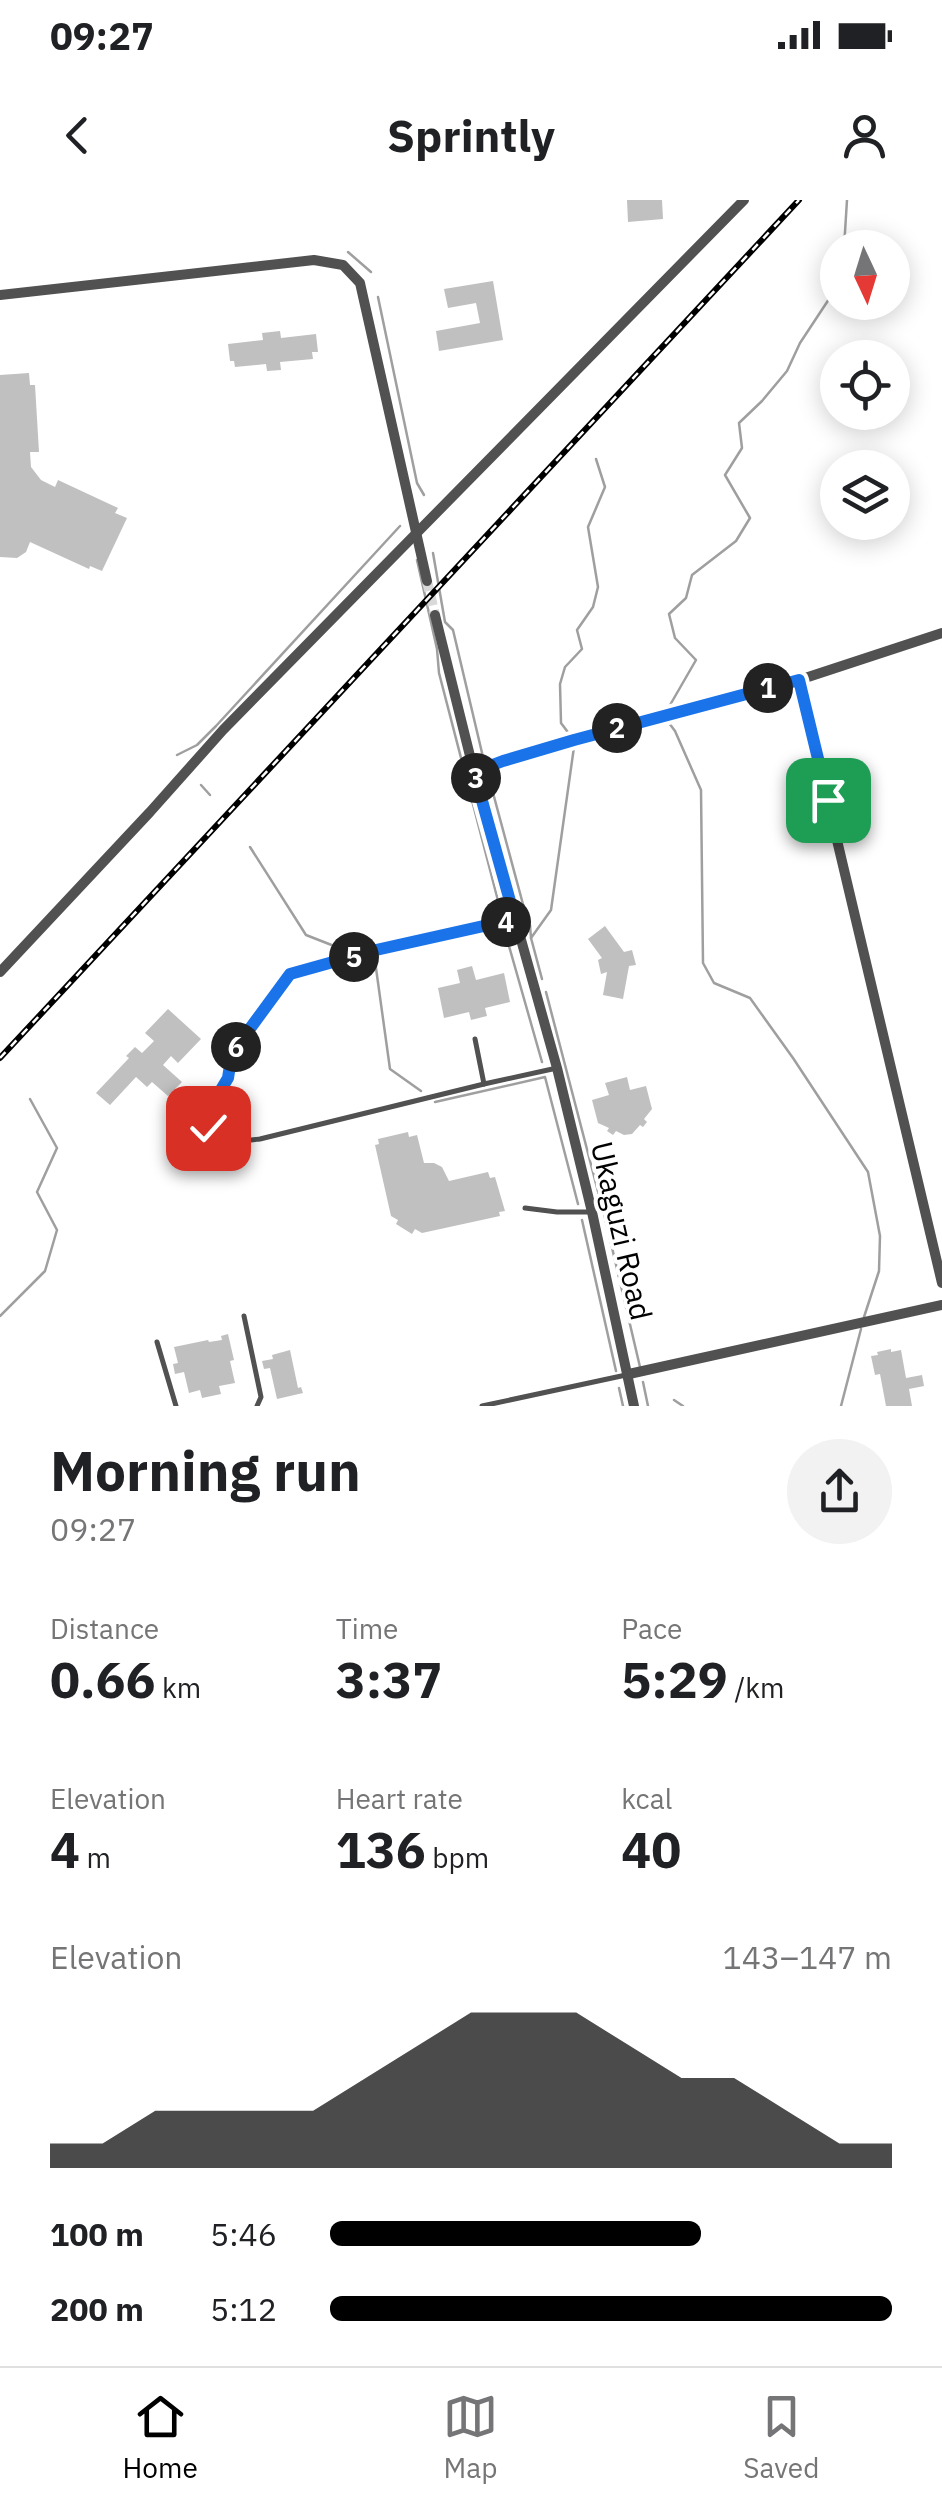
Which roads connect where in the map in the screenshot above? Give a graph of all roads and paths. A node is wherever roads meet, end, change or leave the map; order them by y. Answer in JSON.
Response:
{"nodes":[{"id":1,"x":744,"y":200,"type":"edge"},
{"id":2,"x":0,"y":294,"type":"edge"},
{"id":3,"x":416,"y":533,"type":"junction"},
{"id":4,"x":427,"y":581,"type":"tunnel mouth"},
{"id":5,"x":435,"y":615,"type":"tunnel mouth"},
{"id":6,"x":942,"y":633,"type":"edge"},
{"id":7,"x":799,"y":680,"type":"junction"},
{"id":8,"x":474,"y":772,"type":"junction"},
{"id":9,"x":515,"y":919,"type":"junction"},
{"id":10,"x":0,"y":972,"type":"edge"},
{"id":11,"x":475,"y":1039,"type":"dead end"},
{"id":12,"x":557,"y":1068,"type":"junction"},
{"id":13,"x":484,"y":1084,"type":"junction"},
{"id":14,"x":525,"y":1208,"type":"dead end"},
{"id":15,"x":592,"y":1212,"type":"junction"},
{"id":16,"x":942,"y":1283,"type":"edge"},
{"id":17,"x":942,"y":1305,"type":"edge"},
{"id":18,"x":244,"y":1316,"type":"dead end"},
{"id":19,"x":158,"y":1342,"type":"dead end"},
{"id":20,"x":629,"y":1374,"type":"junction"},
{"id":21,"x":176,"y":1406,"type":"edge"},
{"id":22,"x":256,"y":1406,"type":"edge"},
{"id":23,"x":482,"y":1406,"type":"edge"},
{"id":24,"x":634,"y":1406,"type":"edge"}],
"edges":[{"from":1,"to":3,"type":"street"},
{"from":2,"to":3,"type":"street"},
{"from":3,"to":4,"type":"street"},
{"from":3,"to":10,"type":"street"},
{"from":5,"to":8,"type":"street","name":"Ukaguzi Road"},
{"from":6,"to":7,"type":"street"},
{"from":7,"to":8,"type":"street"},
{"from":7,"to":16,"type":"street"},
{"from":8,"to":9,"type":"street","name":"Ukaguzi Road"},
{"from":9,"to":12,"type":"street","name":"Ukaguzi Road"},
{"from":9,"to":13,"type":"lane"},
{"from":11,"to":13,"type":"lane"},
{"from":12,"to":13,"type":"lane"},
{"from":12,"to":15,"type":"street","name":"Ukaguzi Road"},
{"from":14,"to":15,"type":"lane"},
{"from":15,"to":20,"type":"street","name":"Ukaguzi Road"},
{"from":17,"to":20,"type":"street"},
{"from":18,"to":22,"type":"lane"},
{"from":19,"to":21,"type":"lane"},
{"from":20,"to":23,"type":"lane"},
{"from":20,"to":24,"type":"street","name":"Ukaguzi Road"}]}
